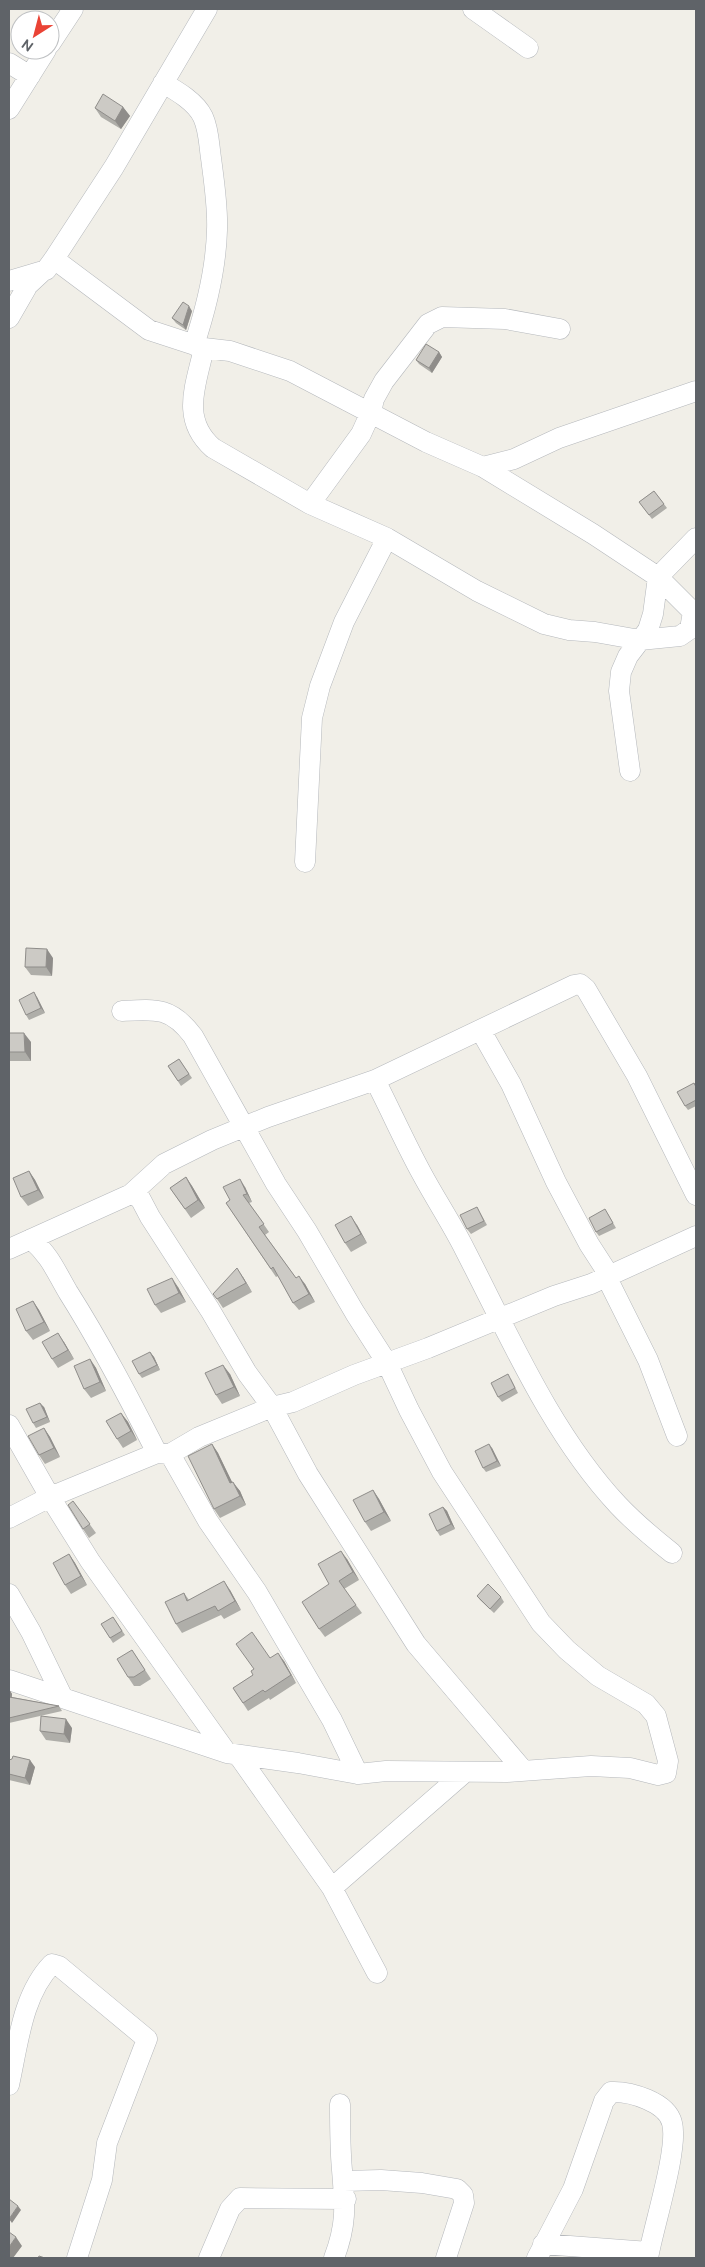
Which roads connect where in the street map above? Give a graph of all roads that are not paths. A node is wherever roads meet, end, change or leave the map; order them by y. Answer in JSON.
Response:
{"nodes":[{"id":1,"x":73,"y":9,"type":"edge"},
{"id":2,"x":207,"y":9,"type":"edge"},
{"id":3,"x":473,"y":9,"type":"edge"},
{"id":4,"x":60,"y":29,"type":"edge"},
{"id":5,"x":528,"y":48,"type":"dead end"},
{"id":6,"x":40,"y":60,"type":"edge"},
{"id":7,"x":9,"y":63,"type":"edge"},
{"id":8,"x":30,"y":76,"type":"junction"},
{"id":9,"x":163,"y":83,"type":"junction"},
{"id":10,"x":9,"y":109,"type":"edge"},
{"id":11,"x":50,"y":264,"type":"junction"},
{"id":12,"x":9,"y":281,"type":"edge"},
{"id":13,"x":9,"y":318,"type":"edge"},
{"id":14,"x":560,"y":329,"type":"dead end"},
{"id":15,"x":199,"y":347,"type":"junction"},
{"id":16,"x":696,"y":391,"type":"edge"},
{"id":17,"x":371,"y":412,"type":"junction"},
{"id":18,"x":483,"y":468,"type":"junction"},
{"id":19,"x":310,"y":504,"type":"junction"},
{"id":20,"x":387,"y":538,"type":"junction"},
{"id":21,"x":696,"y":538,"type":"edge"},
{"id":22,"x":658,"y":577,"type":"junction"},
{"id":23,"x":694,"y":614,"type":"edge"},
{"id":24,"x":640,"y":640,"type":"junction"},
{"id":25,"x":630,"y":770,"type":"dead end"},
{"id":26,"x":305,"y":862,"type":"dead end"},
{"id":27,"x":122,"y":1011,"type":"dead end"},
{"id":28,"x":481,"y":1030,"type":"junction"},
{"id":29,"x":375,"y":1080,"type":"junction"},
{"id":30,"x":244,"y":1126,"type":"junction"},
{"id":31,"x":130,"y":1194,"type":"junction"},
{"id":32,"x":696,"y":1195,"type":"edge"},
{"id":33,"x":696,"y":1236,"type":"edge"},
{"id":34,"x":31,"y":1239,"type":"junction"},
{"id":35,"x":9,"y":1249,"type":"edge"},
{"id":36,"x":609,"y":1275,"type":"junction"},
{"id":37,"x":501,"y":1319,"type":"junction"},
{"id":38,"x":387,"y":1363,"type":"junction"},
{"id":39,"x":272,"y":1407,"type":"junction"},
{"id":40,"x":9,"y":1425,"type":"edge"},
{"id":41,"x":677,"y":1436,"type":"dead end"},
{"id":42,"x":163,"y":1453,"type":"junction"},
{"id":43,"x":50,"y":1497,"type":"junction"},
{"id":44,"x":9,"y":1518,"type":"edge"},
{"id":45,"x":672,"y":1553,"type":"dead end"},
{"id":46,"x":9,"y":1594,"type":"edge"},
{"id":47,"x":9,"y":1680,"type":"edge"},
{"id":48,"x":63,"y":1698,"type":"junction"},
{"id":49,"x":233,"y":1754,"type":"junction"},
{"id":50,"x":523,"y":1770,"type":"junction"},
{"id":51,"x":464,"y":1773,"type":"junction"},
{"id":52,"x":358,"y":1774,"type":"junction"},
{"id":53,"x":332,"y":1888,"type":"junction"},
{"id":54,"x":377,"y":1973,"type":"dead end"},
{"id":55,"x":9,"y":2085,"type":"edge"},
{"id":56,"x":340,"y":2104,"type":"dead end"},
{"id":57,"x":345,"y":2190,"type":"junction"},
{"id":58,"x":540,"y":2251,"type":"edge"},
{"id":59,"x":649,"y":2255,"type":"edge"},
{"id":60,"x":77,"y":2258,"type":"edge"},
{"id":61,"x":209,"y":2258,"type":"edge"},
{"id":62,"x":334,"y":2258,"type":"edge"},
{"id":63,"x":446,"y":2258,"type":"edge"}],
"edges":[{"from":1,"to":4,"type":"street"},
{"from":2,"to":9,"type":"street"},
{"from":3,"to":5,"type":"street"},
{"from":6,"to":8,"type":"street"},
{"from":7,"to":8,"type":"street"},
{"from":8,"to":10,"type":"street"},
{"from":9,"to":11,"type":"street"},
{"from":9,"to":15,"type":"street"},
{"from":11,"to":12,"type":"street"},
{"from":11,"to":13,"type":"street"},
{"from":11,"to":15,"type":"street"},
{"from":14,"to":17,"type":"street"},
{"from":15,"to":17,"type":"street"},
{"from":15,"to":19,"type":"street"},
{"from":16,"to":18,"type":"street"},
{"from":17,"to":18,"type":"street"},
{"from":17,"to":19,"type":"street"},
{"from":18,"to":22,"type":"street"},
{"from":19,"to":20,"type":"street"},
{"from":20,"to":24,"type":"street"},
{"from":20,"to":26,"type":"street"},
{"from":21,"to":22,"type":"street"},
{"from":22,"to":23,"type":"street"},
{"from":22,"to":24,"type":"street"},
{"from":23,"to":24,"type":"street"},
{"from":24,"to":25,"type":"street"},
{"from":27,"to":30,"type":"street"},
{"from":28,"to":29,"type":"street"},
{"from":28,"to":32,"type":"street"},
{"from":28,"to":36,"type":"street"},
{"from":29,"to":30,"type":"street"},
{"from":29,"to":37,"type":"street"},
{"from":30,"to":31,"type":"street"},
{"from":30,"to":38,"type":"street"},
{"from":31,"to":34,"type":"street"},
{"from":31,"to":39,"type":"street"},
{"from":33,"to":36,"type":"street"},
{"from":34,"to":35,"type":"street"},
{"from":34,"to":42,"type":"street"},
{"from":36,"to":37,"type":"street"},
{"from":36,"to":41,"type":"street"},
{"from":37,"to":38,"type":"street"},
{"from":37,"to":45,"type":"street"},
{"from":38,"to":39,"type":"street"},
{"from":38,"to":50,"type":"street"},
{"from":39,"to":42,"type":"street"},
{"from":39,"to":50,"type":"street"},
{"from":40,"to":43,"type":"street"},
{"from":42,"to":43,"type":"street"},
{"from":42,"to":52,"type":"street"},
{"from":43,"to":44,"type":"street"},
{"from":43,"to":49,"type":"street"},
{"from":46,"to":48,"type":"street"},
{"from":47,"to":48,"type":"street"},
{"from":48,"to":49,"type":"street"},
{"from":49,"to":52,"type":"street"},
{"from":49,"to":53,"type":"street"},
{"from":50,"to":51,"type":"street"},
{"from":51,"to":52,"type":"street"},
{"from":51,"to":53,"type":"street"},
{"from":53,"to":54,"type":"street"},
{"from":55,"to":60,"type":"street"},
{"from":56,"to":57,"type":"street"},
{"from":57,"to":61,"type":"street"},
{"from":57,"to":62,"type":"street"},
{"from":57,"to":63,"type":"street"},
{"from":58,"to":59,"type":"street"},
{"from":58,"to":59,"type":"street"}]}
